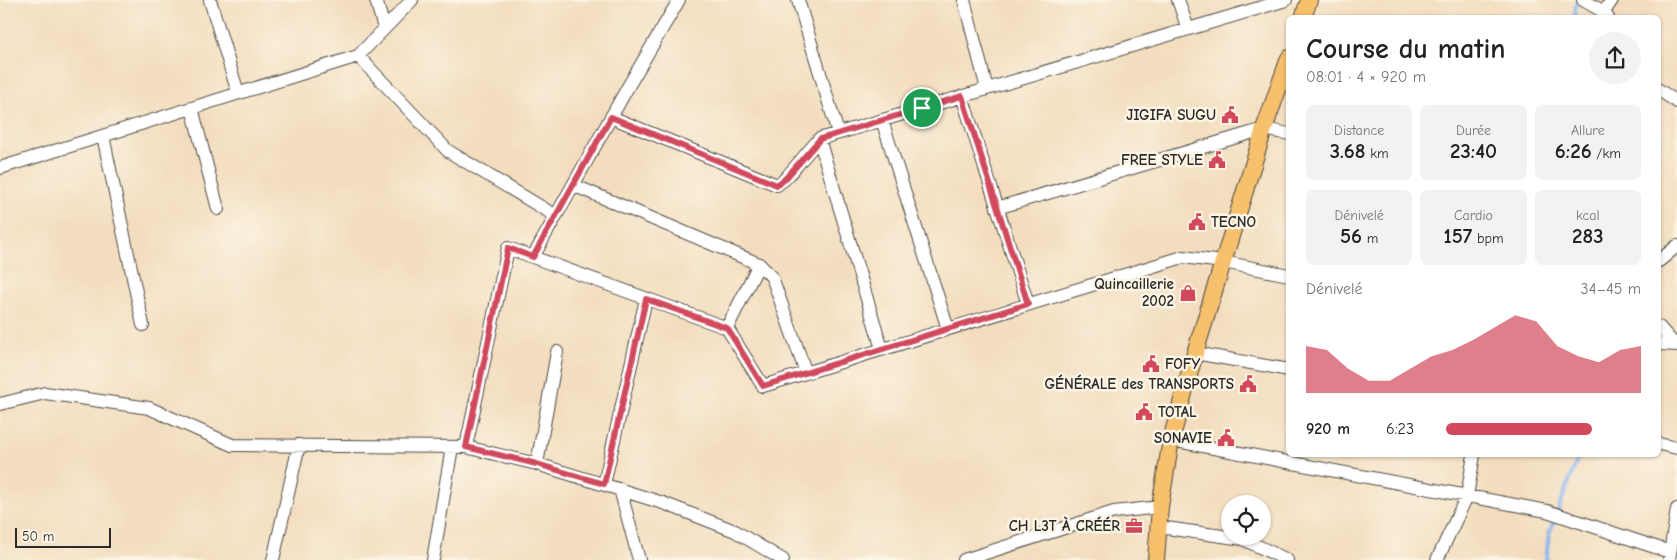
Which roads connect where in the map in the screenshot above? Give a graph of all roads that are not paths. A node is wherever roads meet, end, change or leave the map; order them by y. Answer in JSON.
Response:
{"nodes":[{"id":1,"x":210,"y":0,"type":"edge"},
{"id":2,"x":376,"y":0,"type":"edge"},
{"id":3,"x":412,"y":0,"type":"edge"},
{"id":4,"x":679,"y":0,"type":"edge"},
{"id":5,"x":798,"y":0,"type":"edge"},
{"id":6,"x":964,"y":0,"type":"edge"},
{"id":7,"x":1178,"y":0,"type":"edge"},
{"id":8,"x":1286,"y":0,"type":"edge"},
{"id":9,"x":1309,"y":0,"type":"edge"},
{"id":10,"x":1584,"y":0,"type":"edge"},
{"id":11,"x":1612,"y":0,"type":"edge"},
{"id":12,"x":1304,"y":15,"type":"edge"},
{"id":13,"x":1606,"y":15,"type":"edge"},
{"id":14,"x":384,"y":28,"type":"junction"},
{"id":15,"x":1188,"y":29,"type":"junction"},
{"id":16,"x":358,"y":56,"type":"junction"},
{"id":17,"x":1286,"y":67,"type":"edge"},
{"id":18,"x":986,"y":89,"type":"junction"},
{"id":19,"x":1661,"y":91,"type":"edge"},
{"id":20,"x":238,"y":93,"type":"junction"},
{"id":21,"x":962,"y":96,"type":"junction"},
{"id":22,"x":1677,"y":102,"type":"edge"},
{"id":23,"x":192,"y":108,"type":"junction"},
{"id":24,"x":611,"y":117,"type":"junction"},
{"id":25,"x":882,"y":120,"type":"junction"},
{"id":26,"x":1264,"y":129,"type":"junction"},
{"id":27,"x":838,"y":133,"type":"junction"},
{"id":28,"x":1286,"y":133,"type":"edge"},
{"id":29,"x":103,"y":136,"type":"junction"},
{"id":30,"x":820,"y":139,"type":"junction"},
{"id":31,"x":0,"y":168,"type":"edge"},
{"id":32,"x":573,"y":185,"type":"junction"},
{"id":33,"x":997,"y":208,"type":"junction"},
{"id":34,"x":218,"y":209,"type":"dead end"},
{"id":35,"x":556,"y":216,"type":"junction"},
{"id":36,"x":1677,"y":246,"type":"edge"},
{"id":37,"x":533,"y":257,"type":"junction"},
{"id":38,"x":1661,"y":259,"type":"edge"},
{"id":39,"x":1223,"y":262,"type":"junction"},
{"id":40,"x":758,"y":264,"type":"junction"},
{"id":41,"x":1286,"y":274,"type":"edge"},
{"id":42,"x":646,"y":299,"type":"junction"},
{"id":43,"x":1028,"y":304,"type":"junction"},
{"id":44,"x":143,"y":325,"type":"dead end"},
{"id":45,"x":727,"y":328,"type":"junction"},
{"id":46,"x":1661,"y":328,"type":"edge"},
{"id":47,"x":948,"y":329,"type":"junction"},
{"id":48,"x":1661,"y":344,"type":"edge"},
{"id":49,"x":1676,"y":345,"type":"edge"},
{"id":50,"x":882,"y":349,"type":"junction"},
{"id":51,"x":557,"y":352,"type":"dead end"},
{"id":52,"x":1195,"y":353,"type":"junction"},
{"id":53,"x":1286,"y":369,"type":"edge"},
{"id":54,"x":806,"y":374,"type":"junction"},
{"id":55,"x":0,"y":404,"type":"edge"},
{"id":56,"x":1171,"y":440,"type":"junction"},
{"id":57,"x":1661,"y":444,"type":"edge"},
{"id":58,"x":299,"y":445,"type":"junction"},
{"id":59,"x":452,"y":447,"type":"junction"},
{"id":60,"x":466,"y":447,"type":"junction"},
{"id":61,"x":1677,"y":448,"type":"edge"},
{"id":62,"x":1474,"y":457,"type":"edge"},
{"id":63,"x":537,"y":464,"type":"junction"},
{"id":64,"x":604,"y":484,"type":"junction"},
{"id":65,"x":620,"y":489,"type":"junction"},
{"id":66,"x":1467,"y":496,"type":"junction"},
{"id":67,"x":1160,"y":507,"type":"junction"},
{"id":68,"x":1677,"y":509,"type":"edge"},
{"id":69,"x":1159,"y":527,"type":"junction"},
{"id":70,"x":1670,"y":556,"type":"edge"},
{"id":71,"x":273,"y":560,"type":"edge"},
{"id":72,"x":434,"y":560,"type":"edge"},
{"id":73,"x":639,"y":560,"type":"edge"},
{"id":74,"x":783,"y":560,"type":"edge"},
{"id":75,"x":964,"y":560,"type":"edge"},
{"id":76,"x":1156,"y":560,"type":"edge"},
{"id":77,"x":1287,"y":560,"type":"edge"},
{"id":78,"x":1437,"y":560,"type":"edge"}],
"edges":[{"from":1,"to":20,"type":"street"},
{"from":2,"to":14,"type":"street"},
{"from":3,"to":14,"type":"street"},
{"from":4,"to":24,"type":"street"},
{"from":5,"to":27,"type":"street"},
{"from":6,"to":18,"type":"street"},
{"from":7,"to":15,"type":"street"},
{"from":8,"to":15,"type":"street"},
{"from":9,"to":12,"type":"main road"},
{"from":10,"to":13,"type":"street"},
{"from":11,"to":13,"type":"street"},
{"from":14,"to":16,"type":"street"},
{"from":15,"to":18,"type":"street"},
{"from":16,"to":20,"type":"street"},
{"from":16,"to":35,"type":"street"},
{"from":17,"to":26,"type":"main road"},
{"from":18,"to":21,"type":"street"},
{"from":19,"to":22,"type":"street"},
{"from":20,"to":23,"type":"street"},
{"from":21,"to":25,"type":"street"},
{"from":21,"to":33,"type":"street"},
{"from":23,"to":29,"type":"street"},
{"from":23,"to":34,"type":"street"},
{"from":24,"to":30,"type":"street"},
{"from":24,"to":32,"type":"street"},
{"from":25,"to":27,"type":"street"},
{"from":25,"to":47,"type":"street"},
{"from":26,"to":28,"type":"street"},
{"from":26,"to":33,"type":"street"},
{"from":26,"to":39,"type":"main road"},
{"from":27,"to":30,"type":"street"},
{"from":29,"to":31,"type":"street"},
{"from":29,"to":44,"type":"street"},
{"from":30,"to":50,"type":"street"},
{"from":32,"to":35,"type":"street"},
{"from":32,"to":40,"type":"street"},
{"from":33,"to":43,"type":"street"},
{"from":35,"to":37,"type":"street"},
{"from":36,"to":38,"type":"street"},
{"from":37,"to":42,"type":"street"},
{"from":37,"to":60,"type":"street"},
{"from":39,"to":41,"type":"street"},
{"from":39,"to":43,"type":"street"},
{"from":39,"to":52,"type":"main road"},
{"from":40,"to":45,"type":"street"},
{"from":40,"to":54,"type":"street"},
{"from":42,"to":45,"type":"street"},
{"from":42,"to":64,"type":"street"},
{"from":43,"to":47,"type":"street"},
{"from":45,"to":54,"type":"street"},
{"from":46,"to":49,"type":"street"},
{"from":47,"to":50,"type":"street"},
{"from":48,"to":49,"type":"street"},
{"from":50,"to":54,"type":"street"},
{"from":51,"to":63,"type":"street"},
{"from":52,"to":53,"type":"street"},
{"from":52,"to":56,"type":"main road"},
{"from":55,"to":58,"type":"street"},
{"from":56,"to":66,"type":"street"},
{"from":56,"to":67,"type":"main road"},
{"from":57,"to":61,"type":"street"},
{"from":58,"to":59,"type":"street"},
{"from":58,"to":71,"type":"street"},
{"from":59,"to":60,"type":"street"},
{"from":59,"to":72,"type":"street"},
{"from":60,"to":63,"type":"street"},
{"from":62,"to":66,"type":"street"},
{"from":63,"to":64,"type":"street"},
{"from":64,"to":65,"type":"street"},
{"from":65,"to":73,"type":"street"},
{"from":65,"to":74,"type":"street"},
{"from":66,"to":70,"type":"street"},
{"from":66,"to":78,"type":"street"},
{"from":67,"to":69,"type":"main road"},
{"from":67,"to":75,"type":"street"},
{"from":68,"to":70,"type":"street"},
{"from":69,"to":76,"type":"main road"},
{"from":69,"to":77,"type":"street"}]}
